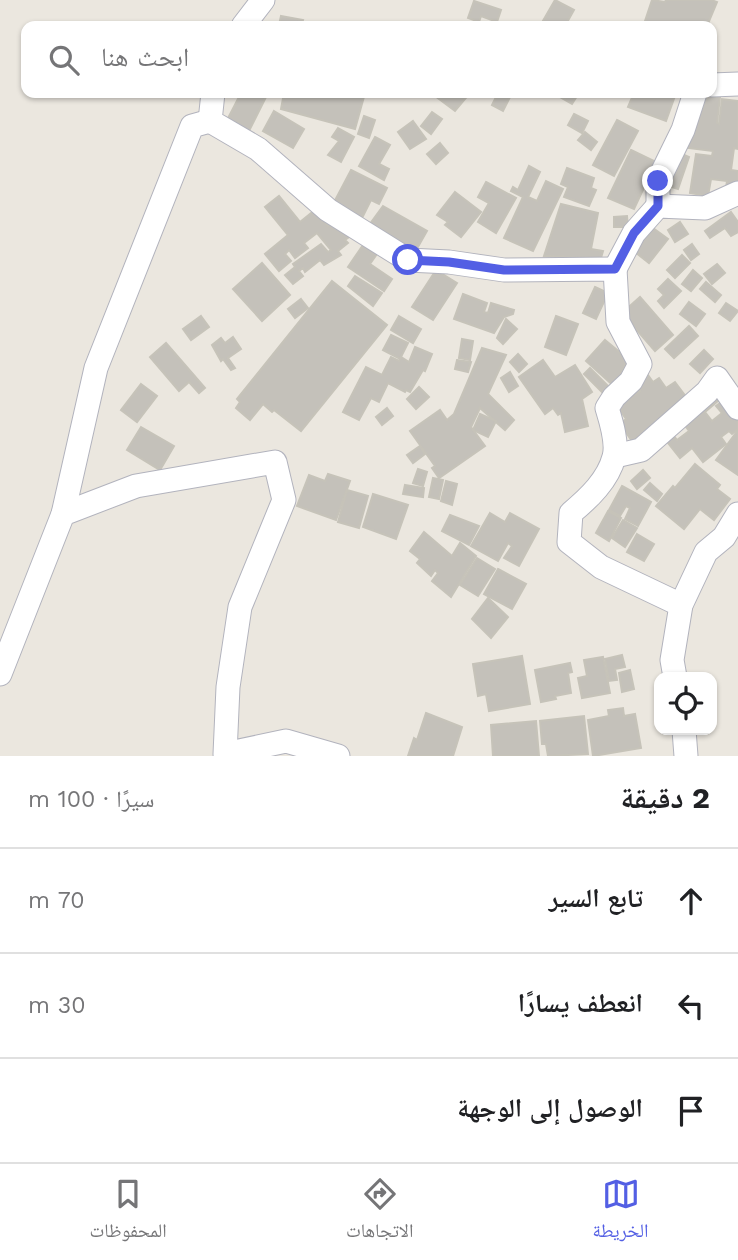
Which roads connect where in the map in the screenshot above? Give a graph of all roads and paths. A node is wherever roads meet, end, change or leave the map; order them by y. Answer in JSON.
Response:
{"nodes":[{"id":1,"x":263,"y":0,"type":"edge"},
{"id":2,"x":247,"y":21,"type":"edge"},
{"id":3,"x":738,"y":84,"type":"edge"},
{"id":4,"x":717,"y":85,"type":"edge"},
{"id":5,"x":212,"y":98,"type":"edge"},
{"id":6,"x":693,"y":98,"type":"edge"},
{"id":7,"x":210,"y":121,"type":"junction"},
{"id":8,"x":738,"y":194,"type":"edge"},
{"id":9,"x":658,"y":206,"type":"junction"},
{"id":10,"x":615,"y":269,"type":"junction"},
{"id":11,"x":738,"y":408,"type":"edge"},
{"id":12,"x":615,"y":456,"type":"junction"},
{"id":13,"x":63,"y":514,"type":"junction"},
{"id":14,"x":738,"y":514,"type":"edge"},
{"id":15,"x":681,"y":605,"type":"junction"},
{"id":16,"x":674,"y":672,"type":"edge"},
{"id":17,"x":0,"y":674,"type":"edge"},
{"id":18,"x":684,"y":735,"type":"edge"},
{"id":19,"x":338,"y":756,"type":"edge"},
{"id":20,"x":686,"y":756,"type":"edge"}],
"edges":[{"from":1,"to":2,"type":"street"},
{"from":3,"to":4,"type":"street"},
{"from":5,"to":7,"type":"street"},
{"from":6,"to":9,"type":"street"},
{"from":7,"to":10,"type":"street"},
{"from":7,"to":13,"type":"street"},
{"from":8,"to":9,"type":"street"},
{"from":9,"to":10,"type":"street"},
{"from":10,"to":12,"type":"street"},
{"from":11,"to":12,"type":"street"},
{"from":12,"to":15,"type":"street"},
{"from":13,"to":17,"type":"street"},
{"from":13,"to":19,"type":"street"},
{"from":14,"to":15,"type":"street"},
{"from":15,"to":16,"type":"street"},
{"from":18,"to":20,"type":"street"}]}
